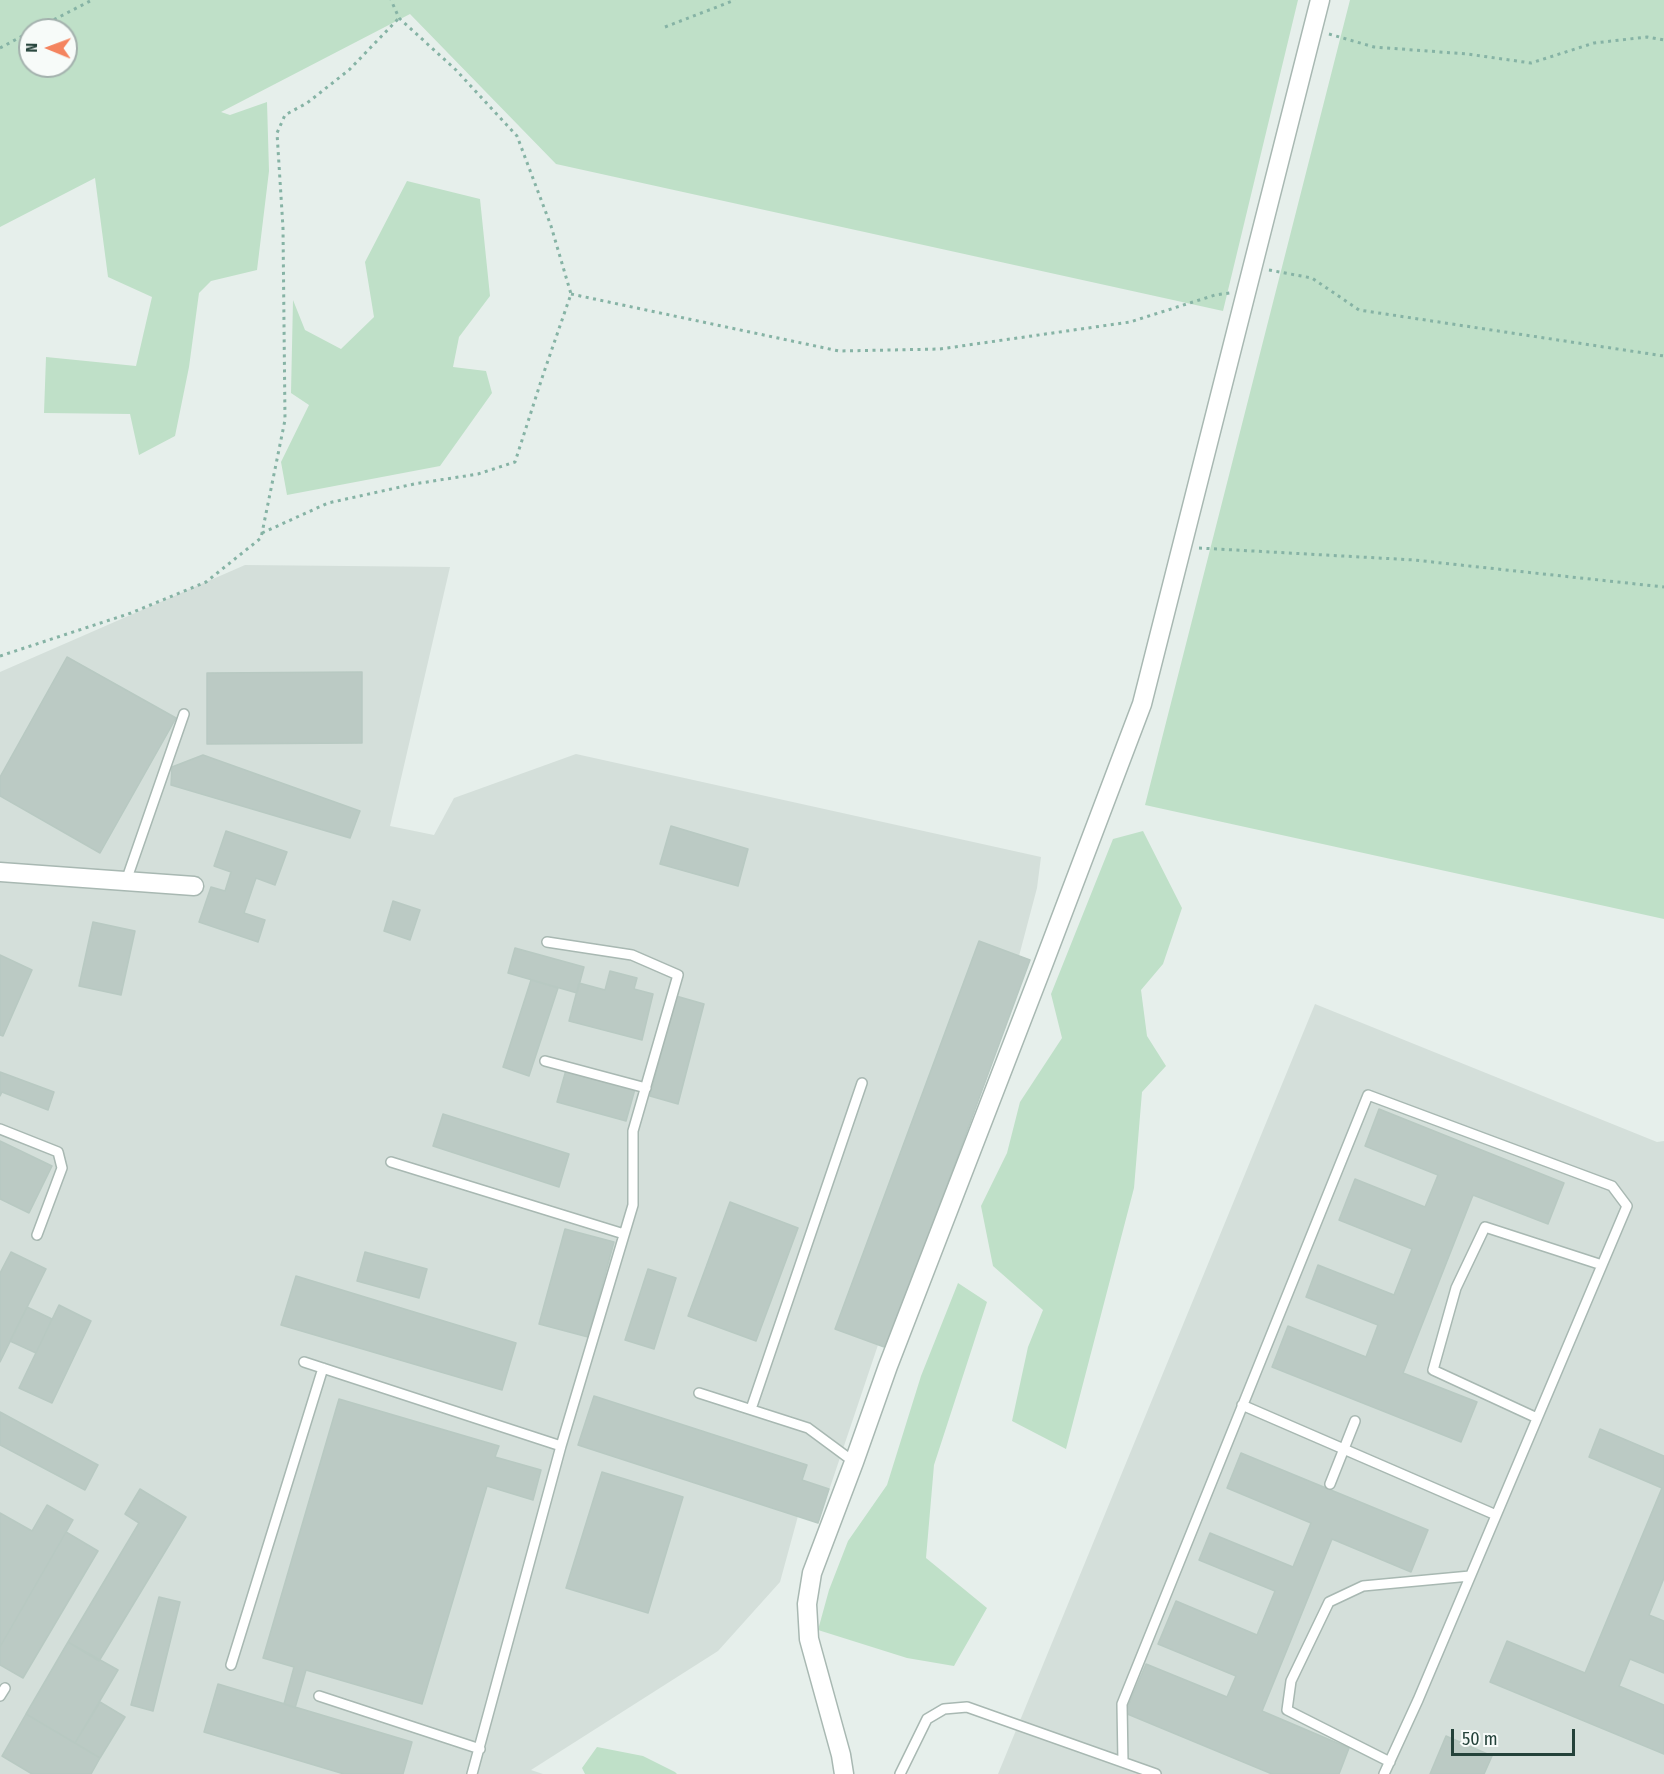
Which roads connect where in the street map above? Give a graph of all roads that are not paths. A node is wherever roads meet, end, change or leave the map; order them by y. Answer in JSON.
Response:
{"nodes":[{"id":1,"x":1320,"y":0,"type":"edge"},
{"id":2,"x":184,"y":714,"type":"dead end"},
{"id":3,"x":0,"y":872,"type":"edge"},
{"id":4,"x":126,"y":881,"type":"junction"},
{"id":5,"x":194,"y":886,"type":"dead end"},
{"id":6,"x":547,"y":942,"type":"dead end"},
{"id":7,"x":545,"y":1061,"type":"dead end"},
{"id":8,"x":862,"y":1083,"type":"dead end"},
{"id":9,"x":646,"y":1088,"type":"junction"},
{"id":10,"x":0,"y":1129,"type":"edge"},
{"id":11,"x":391,"y":1162,"type":"dead end"},
{"id":12,"x":624,"y":1234,"type":"junction"},
{"id":13,"x":37,"y":1235,"type":"dead end"},
{"id":14,"x":1602,"y":1265,"type":"junction"},
{"id":15,"x":304,"y":1362,"type":"dead end"},
{"id":16,"x":323,"y":1368,"type":"junction"},
{"id":17,"x":699,"y":1393,"type":"dead end"},
{"id":18,"x":1242,"y":1405,"type":"junction"},
{"id":19,"x":751,"y":1409,"type":"junction"},
{"id":20,"x":1537,"y":1418,"type":"junction"},
{"id":21,"x":1355,"y":1421,"type":"dead end"},
{"id":22,"x":561,"y":1446,"type":"junction"},
{"id":23,"x":1345,"y":1450,"type":"junction"},
{"id":24,"x":854,"y":1462,"type":"junction"},
{"id":25,"x":1330,"y":1484,"type":"dead end"},
{"id":26,"x":1496,"y":1515,"type":"junction"},
{"id":27,"x":1470,"y":1576,"type":"junction"},
{"id":28,"x":231,"y":1665,"type":"dead end"},
{"id":29,"x":319,"y":1696,"type":"dead end"},
{"id":30,"x":480,"y":1749,"type":"junction"},
{"id":31,"x":1123,"y":1762,"type":"junction"},
{"id":32,"x":1390,"y":1762,"type":"junction"},
{"id":33,"x":472,"y":1774,"type":"edge"},
{"id":34,"x":844,"y":1774,"type":"edge"},
{"id":35,"x":900,"y":1774,"type":"edge"},
{"id":36,"x":1156,"y":1774,"type":"edge"},
{"id":37,"x":1384,"y":1774,"type":"edge"}],
"edges":[{"from":1,"to":24,"type":"street"},
{"from":2,"to":4,"type":"lane"},
{"from":3,"to":4,"type":"street"},
{"from":4,"to":5,"type":"street"},
{"from":6,"to":9,"type":"lane"},
{"from":7,"to":9,"type":"lane"},
{"from":8,"to":19,"type":"lane"},
{"from":9,"to":12,"type":"lane"},
{"from":10,"to":13,"type":"lane"},
{"from":11,"to":12,"type":"lane"},
{"from":12,"to":22,"type":"lane"},
{"from":14,"to":18,"type":"lane"},
{"from":14,"to":20,"type":"lane"},
{"from":14,"to":20,"type":"lane"},
{"from":15,"to":16,"type":"lane"},
{"from":16,"to":22,"type":"lane"},
{"from":16,"to":28,"type":"lane"},
{"from":17,"to":19,"type":"lane"},
{"from":18,"to":23,"type":"lane"},
{"from":18,"to":31,"type":"lane"},
{"from":19,"to":24,"type":"lane"},
{"from":20,"to":26,"type":"lane"},
{"from":21,"to":23,"type":"lane"},
{"from":22,"to":30,"type":"lane"},
{"from":23,"to":25,"type":"lane"},
{"from":23,"to":26,"type":"lane"},
{"from":24,"to":34,"type":"street"},
{"from":26,"to":27,"type":"lane"},
{"from":27,"to":32,"type":"lane"},
{"from":27,"to":32,"type":"lane"},
{"from":29,"to":30,"type":"lane"},
{"from":30,"to":33,"type":"lane"},
{"from":31,"to":35,"type":"lane"},
{"from":31,"to":36,"type":"lane"},
{"from":32,"to":37,"type":"lane"}]}
